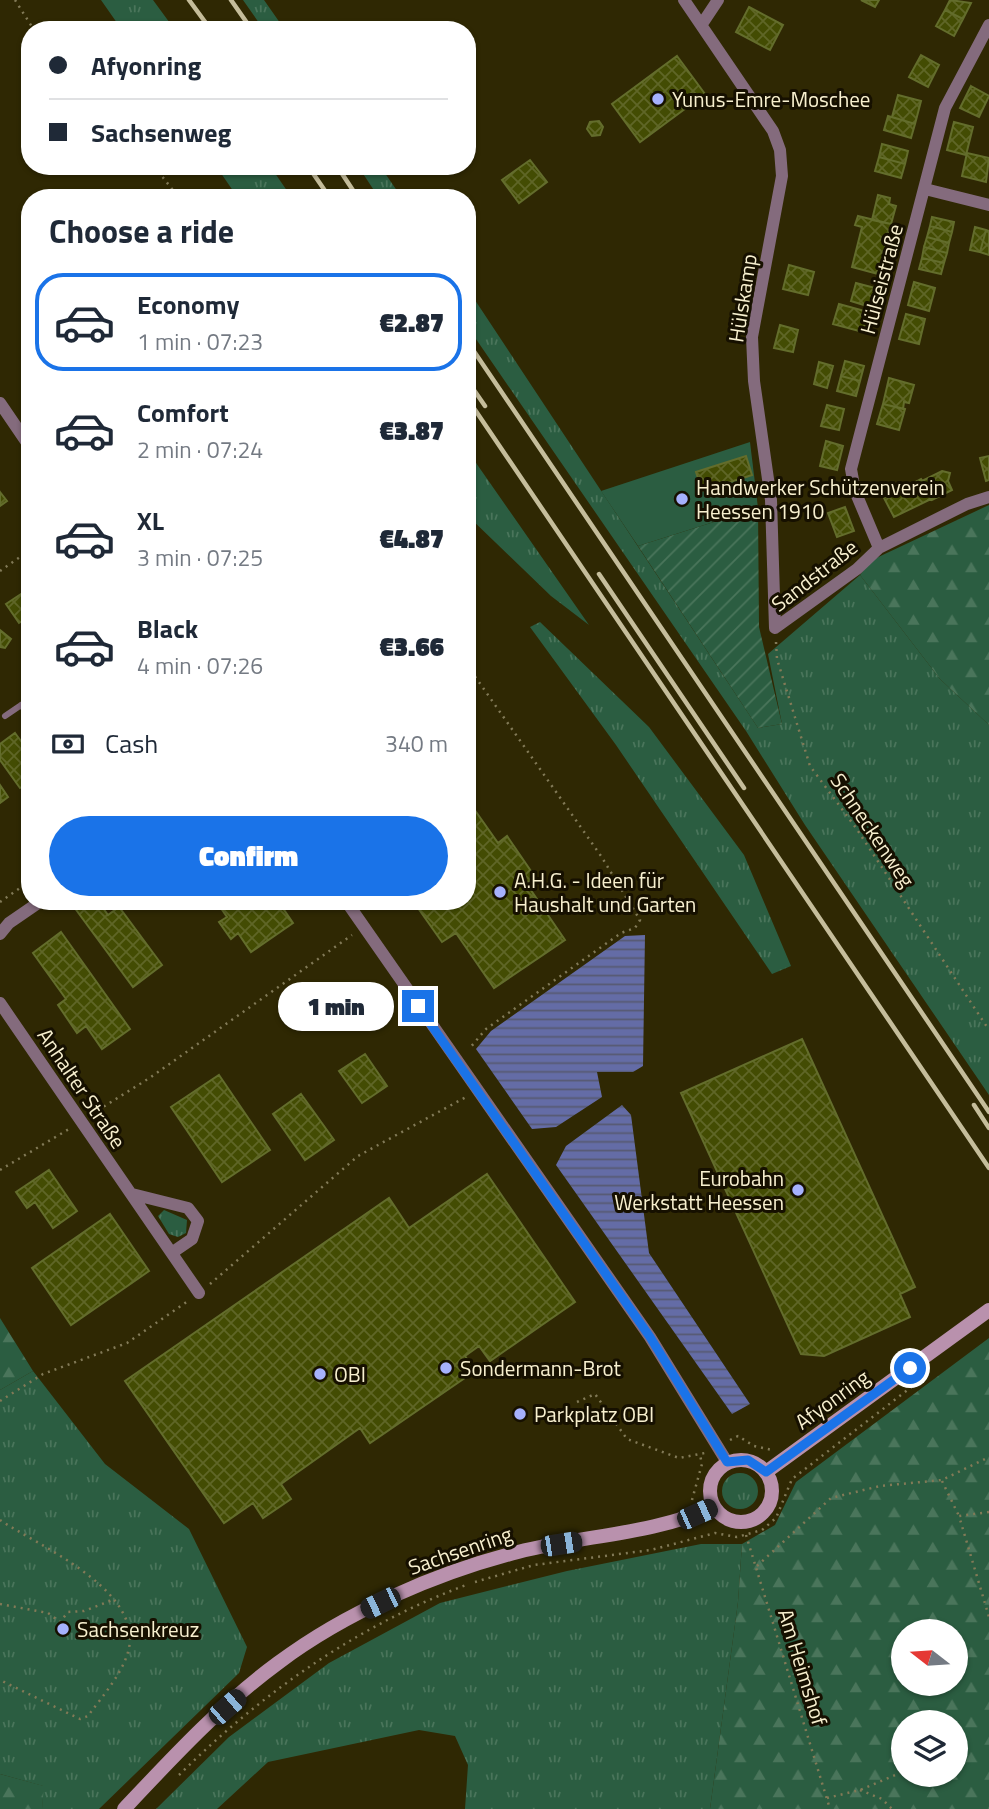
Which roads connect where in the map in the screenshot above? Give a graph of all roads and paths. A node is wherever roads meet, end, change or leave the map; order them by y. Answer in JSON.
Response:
{"nodes":[{"id":1,"x":15,"y":0,"type":"edge"},
{"id":2,"x":684,"y":0,"type":"edge"},
{"id":3,"x":718,"y":0,"type":"edge"},
{"id":4,"x":28,"y":21,"type":"edge"},
{"id":5,"x":702,"y":24,"type":"junction"},
{"id":6,"x":989,"y":26,"type":"edge"},
{"id":7,"x":161,"y":175,"type":"edge"},
{"id":8,"x":172,"y":189,"type":"edge"},
{"id":9,"x":925,"y":189,"type":"junction"},
{"id":10,"x":989,"y":205,"type":"edge"},
{"id":11,"x":0,"y":403,"type":"edge"},
{"id":12,"x":21,"y":434,"type":"edge"},
{"id":13,"x":989,"y":497,"type":"edge"},
{"id":14,"x":879,"y":548,"type":"junction"},
{"id":15,"x":21,"y":556,"type":"edge"},
{"id":16,"x":0,"y":571,"type":"edge"},
{"id":17,"x":775,"y":628,"type":"junction"},
{"id":18,"x":476,"y":678,"type":"edge"},
{"id":19,"x":21,"y":705,"type":"edge"},
{"id":20,"x":5,"y":716,"type":"dead end"},
{"id":21,"x":21,"y":887,"type":"edge"},
{"id":22,"x":0,"y":902,"type":"edge"},
{"id":23,"x":28,"y":910,"type":"edge"},
{"id":24,"x":352,"y":910,"type":"edge"},
{"id":25,"x":363,"y":927,"type":"junction"},
{"id":26,"x":0,"y":934,"type":"edge"},
{"id":27,"x":0,"y":1003,"type":"edge"},
{"id":28,"x":989,"y":1030,"type":"edge"},
{"id":29,"x":469,"y":1049,"type":"dead end"},
{"id":30,"x":477,"y":1090,"type":"junction"},
{"id":31,"x":81,"y":1121,"type":"junction"},
{"id":32,"x":0,"y":1170,"type":"edge"},
{"id":33,"x":132,"y":1194,"type":"junction"},
{"id":34,"x":173,"y":1252,"type":"junction"},
{"id":35,"x":199,"y":1293,"type":"junction"},
{"id":36,"x":989,"y":1310,"type":"edge"},
{"id":37,"x":937,"y":1367,"type":"dead end"},
{"id":38,"x":0,"y":1401,"type":"edge"},
{"id":39,"x":577,"y":1402,"type":"dead end"},
{"id":40,"x":719,"y":1446,"type":"junction"},
{"id":41,"x":989,"y":1457,"type":"edge"},
{"id":42,"x":727,"y":1462,"type":"junction"},
{"id":43,"x":780,"y":1462,"type":"junction"},
{"id":44,"x":766,"y":1472,"type":"junction"},
{"id":45,"x":792,"y":1479,"type":"junction"},
{"id":46,"x":942,"y":1480,"type":"junction"},
{"id":47,"x":714,"y":1507,"type":"junction"},
{"id":48,"x":989,"y":1512,"type":"edge"},
{"id":49,"x":697,"y":1514,"type":"junction"},
{"id":50,"x":959,"y":1516,"type":"junction"},
{"id":51,"x":0,"y":1520,"type":"edge"},
{"id":52,"x":707,"y":1534,"type":"junction"},
{"id":53,"x":746,"y":1535,"type":"junction"},
{"id":54,"x":757,"y":1566,"type":"junction"},
{"id":55,"x":115,"y":1599,"type":"junction"},
{"id":56,"x":0,"y":1604,"type":"edge"},
{"id":57,"x":989,"y":1617,"type":"edge"},
{"id":58,"x":0,"y":1680,"type":"edge"},
{"id":59,"x":891,"y":1777,"type":"edge"},
{"id":60,"x":174,"y":1780,"type":"dead end"},
{"id":61,"x":860,"y":1790,"type":"junction"},
{"id":62,"x":827,"y":1798,"type":"junction"},
{"id":63,"x":124,"y":1809,"type":"edge"},
{"id":64,"x":830,"y":1809,"type":"edge"},
{"id":65,"x":892,"y":1809,"type":"edge"}],
"edges":[{"from":1,"to":4,"type":"path"},
{"from":2,"to":5,"type":"street","name":"Hülskamp"},
{"from":3,"to":5,"type":"street"},
{"from":5,"to":17,"type":"street","name":"Hülskamp"},
{"from":6,"to":9,"type":"street","name":"Hülseistraße"},
{"from":7,"to":8,"type":"path"},
{"from":9,"to":10,"type":"street"},
{"from":9,"to":14,"type":"street","name":"Hülseistraße"},
{"from":11,"to":12,"type":"street"},
{"from":13,"to":14,"type":"street","name":"Sandstraße"},
{"from":14,"to":17,"type":"street","name":"Sandstraße"},
{"from":15,"to":16,"type":"path"},
{"from":17,"to":28,"type":"path","name":"Schneckenweg"},
{"from":18,"to":29,"type":"path"},
{"from":19,"to":20,"type":"lane"},
{"from":21,"to":22,"type":"path"},
{"from":23,"to":26,"type":"street"},
{"from":24,"to":25,"type":"street"},
{"from":25,"to":30,"type":"street"},
{"from":25,"to":31,"type":"path"},
{"from":27,"to":31,"type":"street","name":"Anhalter Straße"},
{"from":30,"to":35,"type":"path"},
{"from":30,"to":40,"type":"street"},
{"from":31,"to":32,"type":"path"},
{"from":31,"to":33,"type":"street","name":"Anhalter Straße"},
{"from":33,"to":34,"type":"street","name":"Anhalter Straße"},
{"from":33,"to":34,"type":"street"},
{"from":34,"to":35,"type":"street","name":"Anhalter Straße"},
{"from":35,"to":38,"type":"path"},
{"from":36,"to":43,"type":"street","name":"Afyonring"},
{"from":37,"to":45,"type":"path"},
{"from":39,"to":49,"type":"path"},
{"from":40,"to":42,"type":"street"},
{"from":40,"to":43,"type":"path"},
{"from":41,"to":46,"type":"path"},
{"from":42,"to":44,"type":"street"},
{"from":42,"to":47,"type":"street"},
{"from":43,"to":44,"type":"street","name":"Afyonring"},
{"from":43,"to":45,"type":"path"},
{"from":44,"to":47,"type":"street"},
{"from":45,"to":53,"type":"path"},
{"from":46,"to":50,"type":"path"},
{"from":46,"to":54,"type":"path"},
{"from":47,"to":49,"type":"street","name":"Sachsenring"},
{"from":48,"to":50,"type":"path"},
{"from":49,"to":52,"type":"path"},
{"from":49,"to":63,"type":"street","name":"Sachsenring"},
{"from":50,"to":57,"type":"path"},
{"from":51,"to":55,"type":"path"},
{"from":52,"to":53,"type":"path"},
{"from":52,"to":60,"type":"path"},
{"from":53,"to":54,"type":"path","name":"Am Heimshof"},
{"from":54,"to":62,"type":"path","name":"Am Heimshof"},
{"from":55,"to":56,"type":"path"},
{"from":55,"to":58,"type":"path"},
{"from":59,"to":61,"type":"path"},
{"from":61,"to":62,"type":"path"},
{"from":61,"to":65,"type":"path"},
{"from":62,"to":64,"type":"path","name":"Am Heimshof"}]}
